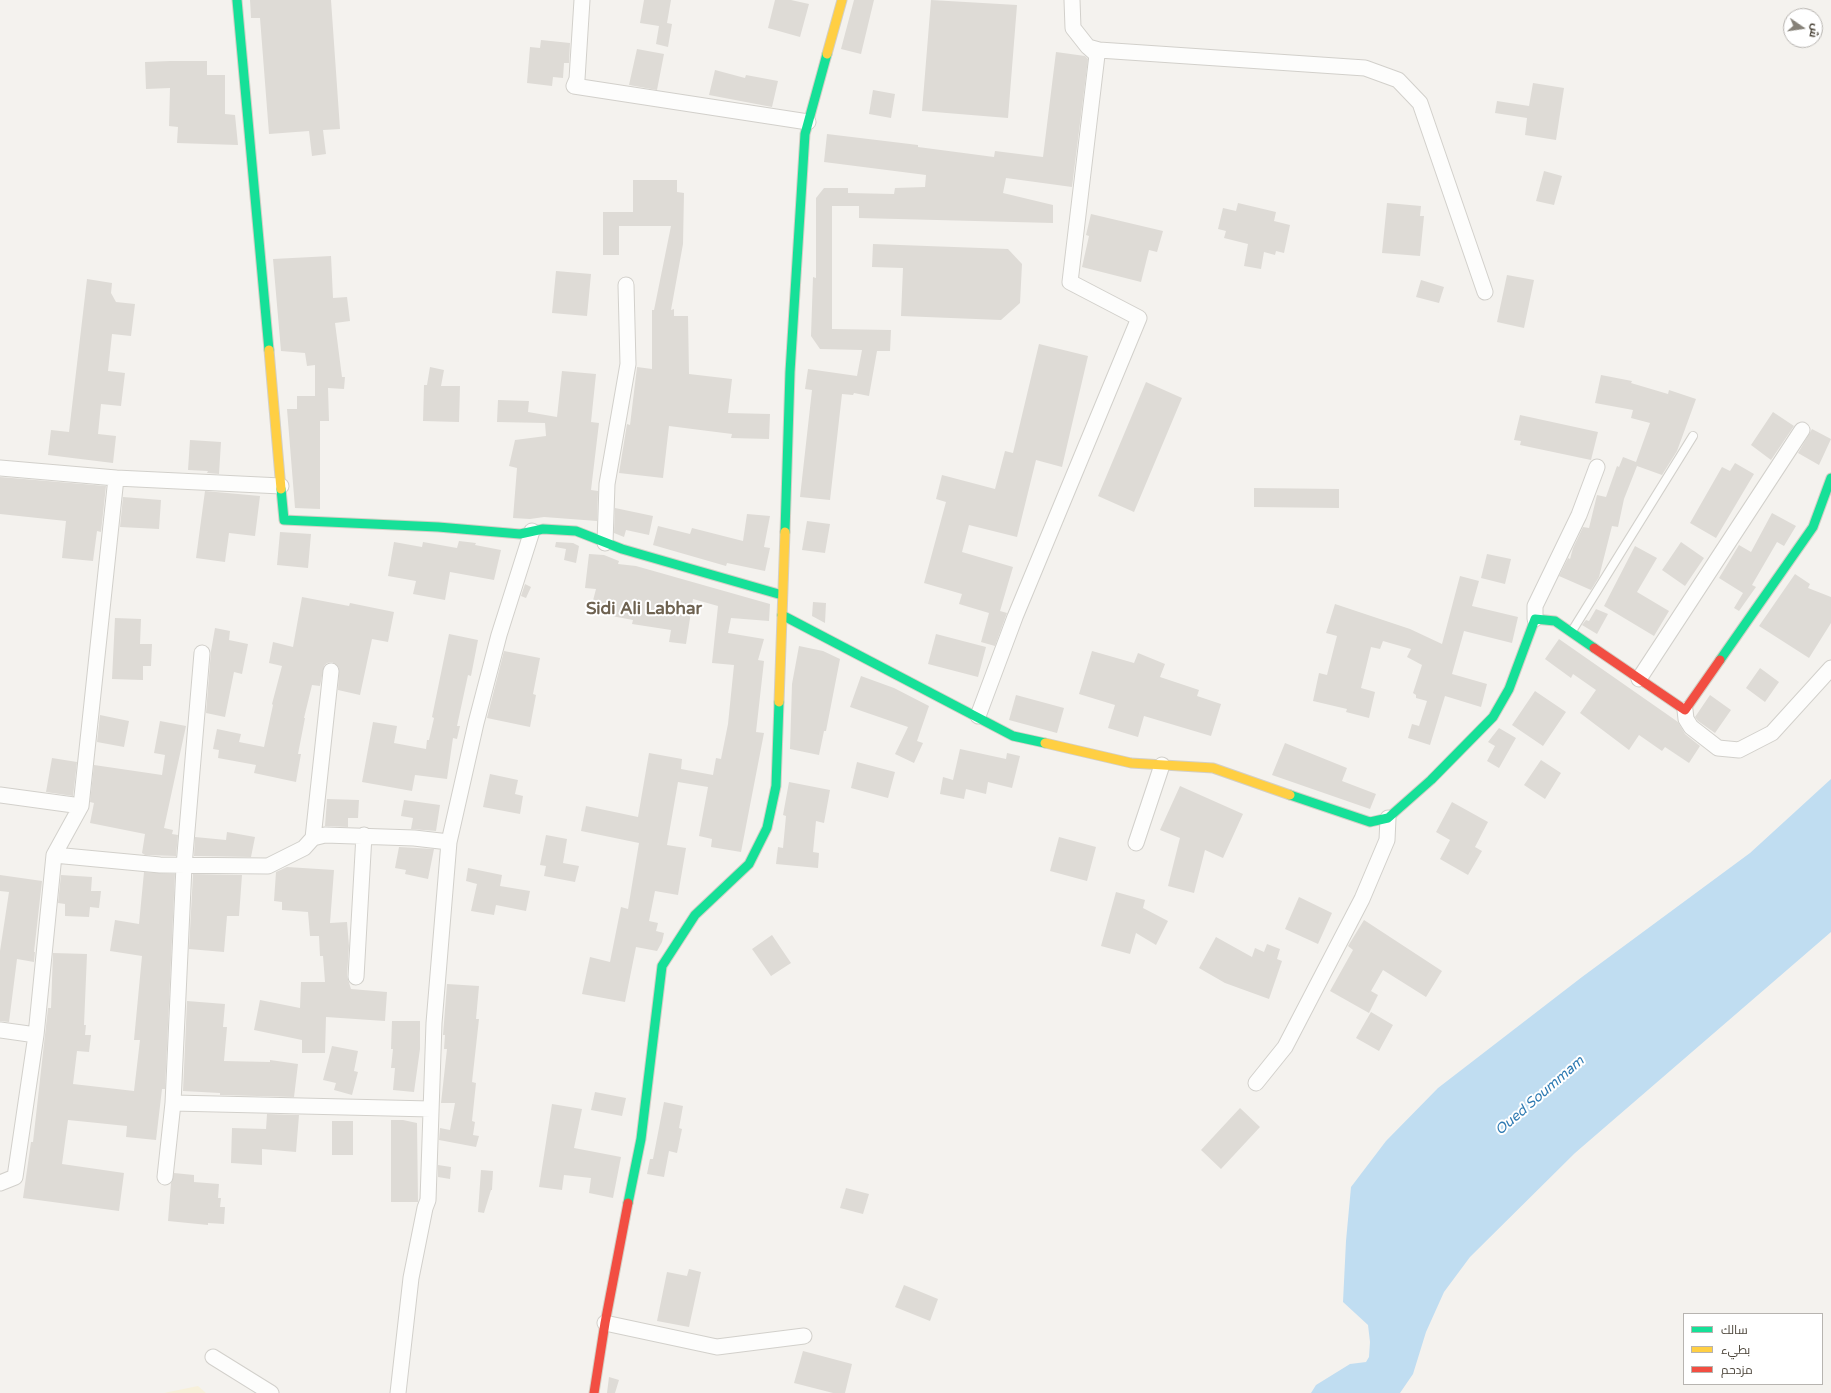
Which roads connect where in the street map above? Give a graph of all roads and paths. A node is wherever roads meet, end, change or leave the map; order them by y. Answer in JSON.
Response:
{"nodes":[{"id":1,"x":237,"y":0,"type":"edge"},
{"id":2,"x":582,"y":0,"type":"edge"},
{"id":3,"x":842,"y":0,"type":"edge"},
{"id":4,"x":1072,"y":0,"type":"edge"},
{"id":5,"x":1088,"y":47,"type":"junction"},
{"id":6,"x":808,"y":122,"type":"junction"},
{"id":7,"x":626,"y":285,"type":"dead end"},
{"id":8,"x":1485,"y":292,"type":"dead end"},
{"id":9,"x":1802,"y":430,"type":"dead end"},
{"id":10,"x":1694,"y":436,"type":"dead end"},
{"id":11,"x":1597,"y":467,"type":"dead end"},
{"id":12,"x":0,"y":468,"type":"edge"},
{"id":13,"x":116,"y":478,"type":"junction"},
{"id":14,"x":1831,"y":478,"type":"edge"},
{"id":15,"x":281,"y":486,"type":"junction"},
{"id":16,"x":527,"y":536,"type":"junction"},
{"id":17,"x":606,"y":543,"type":"junction"},
{"id":18,"x":782,"y":595,"type":"junction"},
{"id":19,"x":782,"y":615,"type":"junction"},
{"id":20,"x":1535,"y":619,"type":"junction"},
{"id":21,"x":1571,"y":632,"type":"junction"},
{"id":22,"x":202,"y":653,"type":"dead end"},
{"id":23,"x":1831,"y":668,"type":"edge"},
{"id":24,"x":331,"y":671,"type":"dead end"},
{"id":25,"x":1639,"y":679,"type":"junction"},
{"id":26,"x":1685,"y":710,"type":"junction"},
{"id":27,"x":978,"y":716,"type":"junction"},
{"id":28,"x":1162,"y":765,"type":"junction"},
{"id":29,"x":0,"y":795,"type":"edge"},
{"id":30,"x":81,"y":806,"type":"junction"},
{"id":31,"x":1388,"y":818,"type":"junction"},
{"id":32,"x":1370,"y":822,"type":"junction"},
{"id":33,"x":364,"y":835,"type":"junction"},
{"id":34,"x":313,"y":838,"type":"junction"},
{"id":35,"x":1387,"y":840,"type":"junction"},
{"id":36,"x":449,"y":842,"type":"junction"},
{"id":37,"x":1136,"y":843,"type":"dead end"},
{"id":38,"x":54,"y":854,"type":"junction"},
{"id":39,"x":184,"y":866,"type":"junction"},
{"id":40,"x":356,"y":977,"type":"dead end"},
{"id":41,"x":0,"y":1030,"type":"edge"},
{"id":42,"x":36,"y":1035,"type":"junction"},
{"id":43,"x":1256,"y":1083,"type":"dead end"},
{"id":44,"x":173,"y":1103,"type":"junction"},
{"id":45,"x":431,"y":1109,"type":"junction"},
{"id":46,"x":165,"y":1177,"type":"dead end"},
{"id":47,"x":0,"y":1183,"type":"edge"},
{"id":48,"x":605,"y":1324,"type":"junction"},
{"id":49,"x":804,"y":1336,"type":"dead end"},
{"id":50,"x":213,"y":1357,"type":"dead end"},
{"id":51,"x":271,"y":1393,"type":"edge"},
{"id":52,"x":398,"y":1393,"type":"edge"},
{"id":53,"x":594,"y":1393,"type":"edge"}],
"edges":[{"from":1,"to":15,"type":"street"},
{"from":2,"to":6,"type":"street"},
{"from":3,"to":6,"type":"street"},
{"from":4,"to":5,"type":"street"},
{"from":5,"to":8,"type":"street"},
{"from":5,"to":27,"type":"street"},
{"from":6,"to":18,"type":"street"},
{"from":7,"to":17,"type":"street"},
{"from":9,"to":25,"type":"street"},
{"from":10,"to":21,"type":"lane"},
{"from":11,"to":20,"type":"street"},
{"from":12,"to":13,"type":"street"},
{"from":13,"to":15,"type":"street"},
{"from":13,"to":30,"type":"street"},
{"from":14,"to":26,"type":"street"},
{"from":15,"to":16,"type":"street"},
{"from":16,"to":17,"type":"street"},
{"from":16,"to":36,"type":"street"},
{"from":17,"to":18,"type":"street"},
{"from":18,"to":19,"type":"street"},
{"from":19,"to":27,"type":"street"},
{"from":19,"to":48,"type":"street"},
{"from":20,"to":21,"type":"street"},
{"from":20,"to":31,"type":"street"},
{"from":21,"to":25,"type":"street"},
{"from":22,"to":39,"type":"street"},
{"from":23,"to":26,"type":"street"},
{"from":24,"to":34,"type":"street"},
{"from":25,"to":26,"type":"street"},
{"from":27,"to":28,"type":"street"},
{"from":28,"to":32,"type":"street"},
{"from":28,"to":37,"type":"street"},
{"from":29,"to":30,"type":"street"},
{"from":30,"to":38,"type":"street"},
{"from":31,"to":32,"type":"street"},
{"from":31,"to":35,"type":"street"},
{"from":32,"to":35,"type":"street"},
{"from":33,"to":34,"type":"street"},
{"from":33,"to":36,"type":"street"},
{"from":33,"to":40,"type":"street"},
{"from":34,"to":39,"type":"street"},
{"from":35,"to":43,"type":"street"},
{"from":36,"to":45,"type":"street"},
{"from":38,"to":39,"type":"street"},
{"from":38,"to":42,"type":"street"},
{"from":39,"to":44,"type":"street"},
{"from":41,"to":42,"type":"street"},
{"from":42,"to":47,"type":"street"},
{"from":44,"to":45,"type":"street"},
{"from":44,"to":46,"type":"street"},
{"from":45,"to":52,"type":"street"},
{"from":48,"to":49,"type":"street"},
{"from":48,"to":53,"type":"street"},
{"from":50,"to":51,"type":"street"}]}
